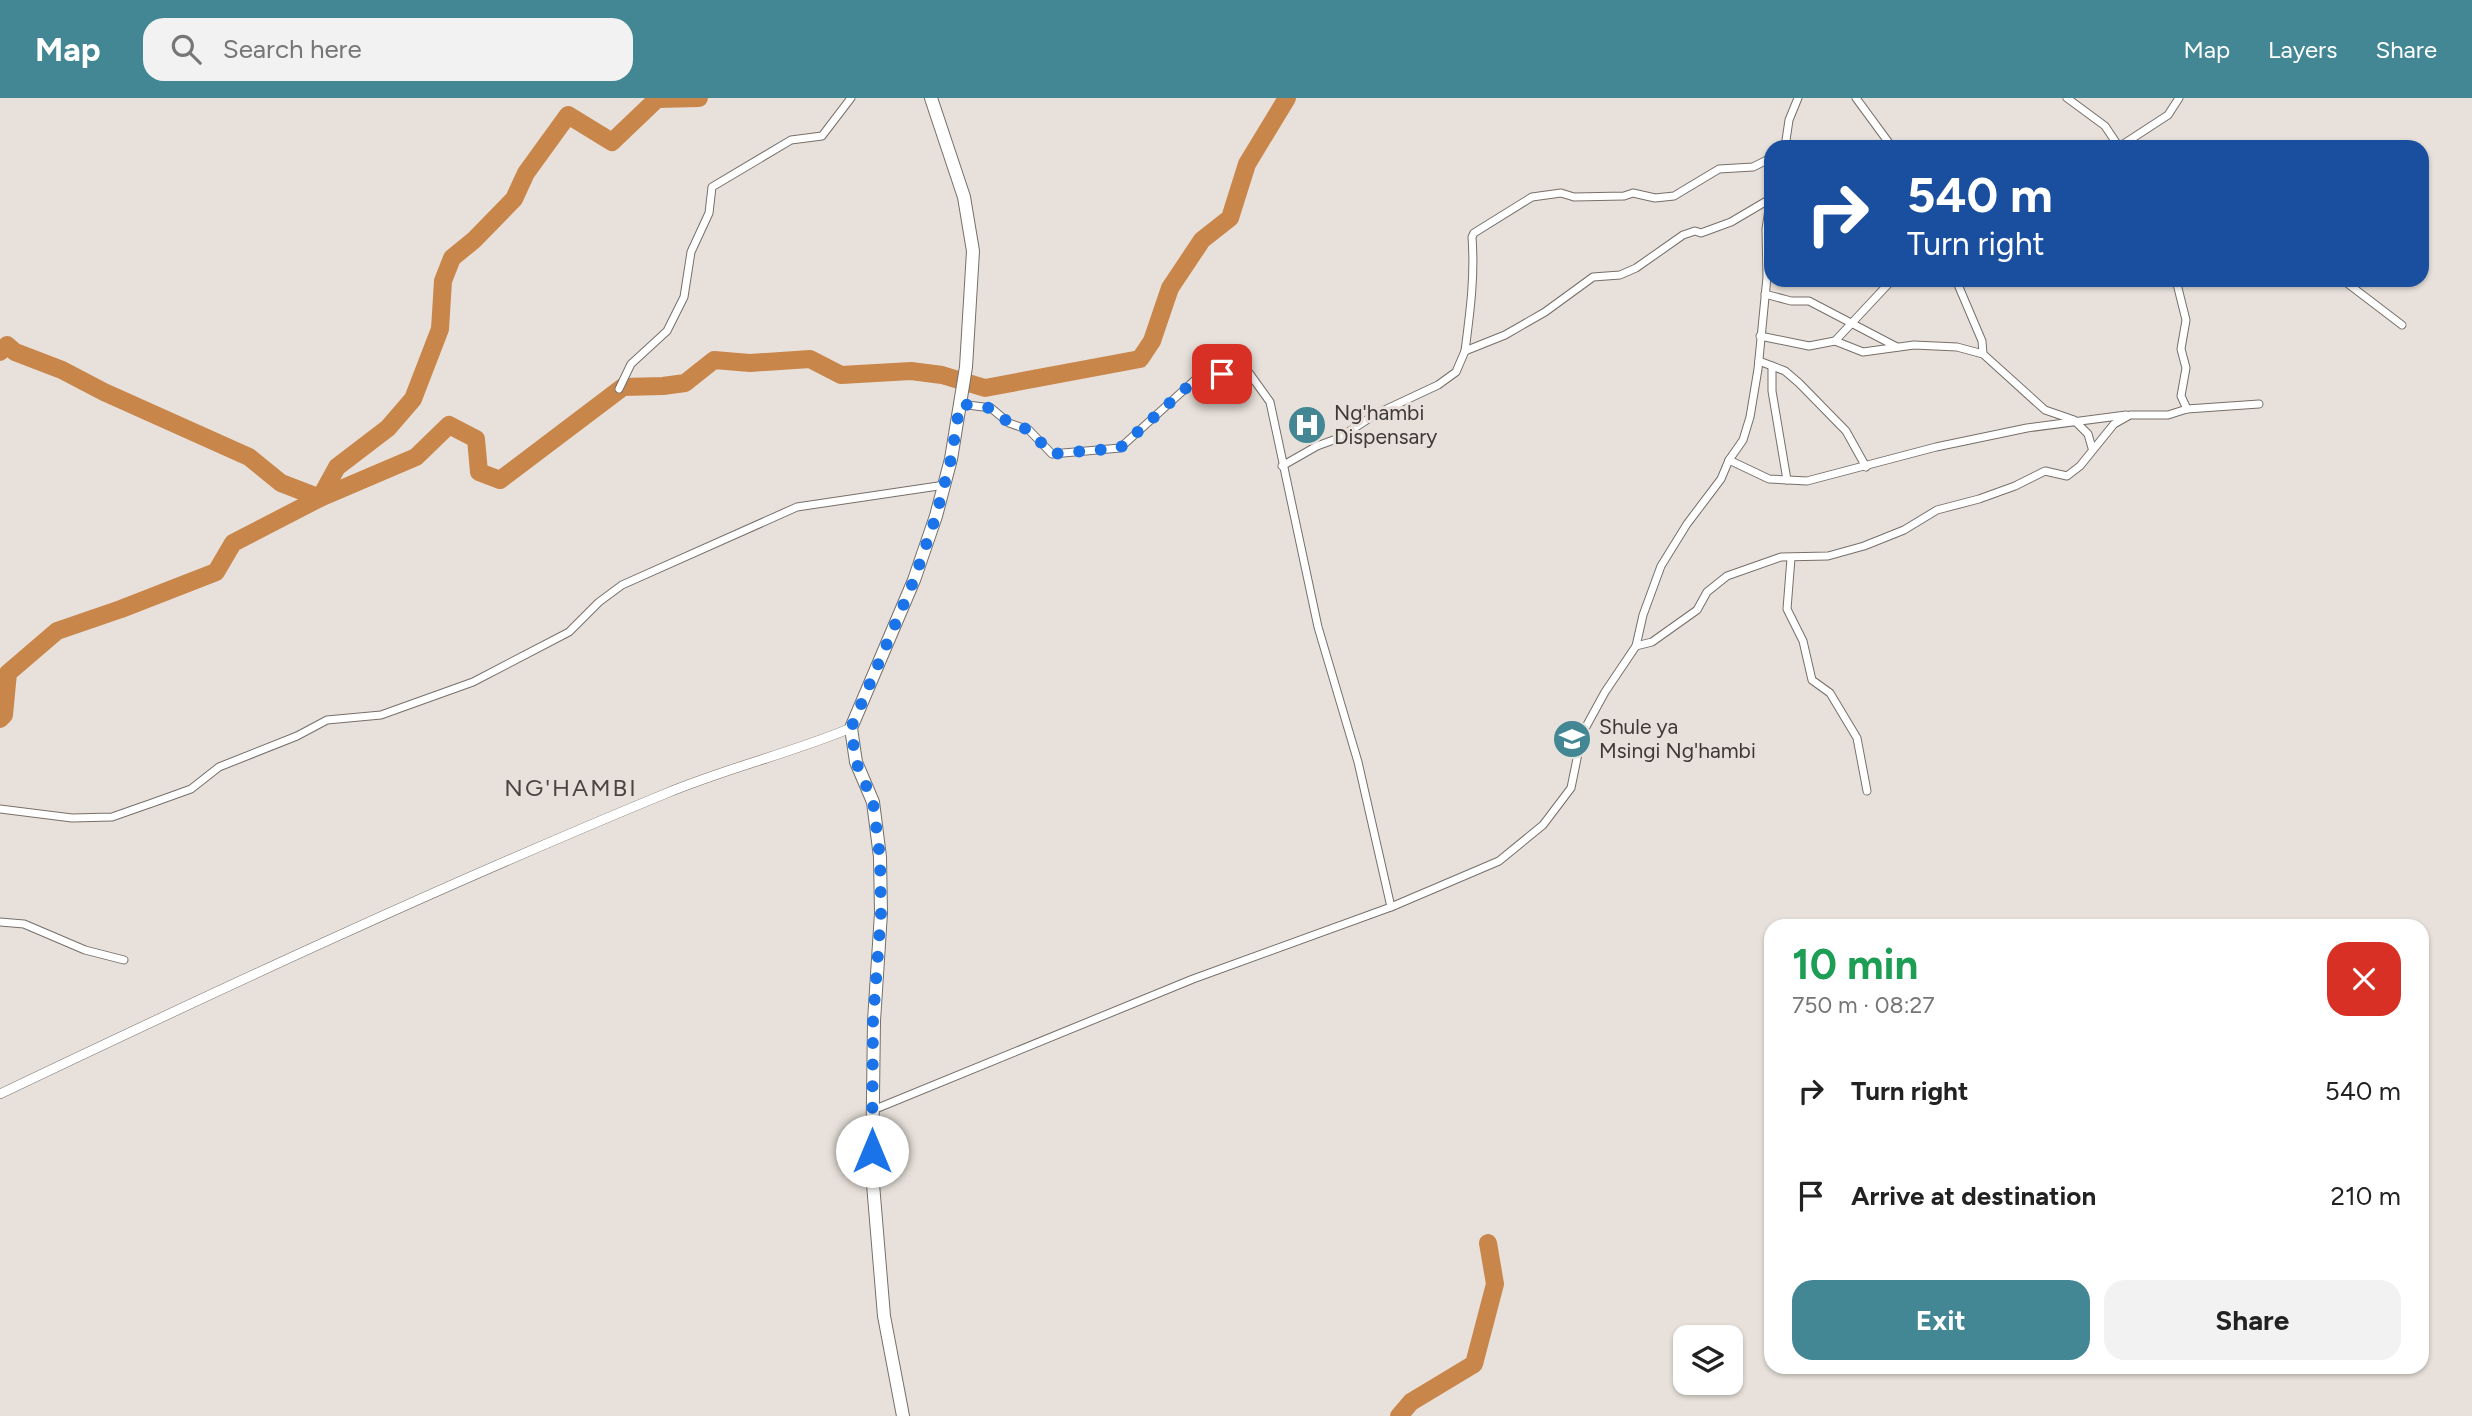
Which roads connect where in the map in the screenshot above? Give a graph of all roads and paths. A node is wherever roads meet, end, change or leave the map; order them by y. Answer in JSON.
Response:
{"nodes":[{"id":1,"x":851,"y":98,"type":"edge"},
{"id":2,"x":931,"y":98,"type":"edge"},
{"id":3,"x":1798,"y":98,"type":"edge"},
{"id":4,"x":1856,"y":98,"type":"edge"},
{"id":5,"x":2067,"y":98,"type":"edge"},
{"id":6,"x":2179,"y":98,"type":"edge"},
{"id":7,"x":1785,"y":140,"type":"edge"},
{"id":8,"x":1887,"y":140,"type":"edge"},
{"id":9,"x":2114,"y":140,"type":"edge"},
{"id":10,"x":2130,"y":140,"type":"edge"},
{"id":11,"x":1764,"y":162,"type":"edge"},
{"id":12,"x":1764,"y":201,"type":"edge"},
{"id":13,"x":1765,"y":287,"type":"edge"},
{"id":14,"x":1885,"y":287,"type":"edge"},
{"id":15,"x":1959,"y":287,"type":"edge"},
{"id":16,"x":2178,"y":287,"type":"edge"},
{"id":17,"x":2352,"y":287,"type":"edge"},
{"id":18,"x":1765,"y":294,"type":"junction"},
{"id":19,"x":1851,"y":323,"type":"junction"},
{"id":20,"x":2402,"y":325,"type":"dead end"},
{"id":21,"x":1760,"y":336,"type":"junction"},
{"id":22,"x":1835,"y":341,"type":"junction"},
{"id":23,"x":1898,"y":347,"type":"junction"},
{"id":24,"x":1465,"y":351,"type":"junction"},
{"id":25,"x":1983,"y":354,"type":"junction"},
{"id":26,"x":1759,"y":361,"type":"junction"},
{"id":27,"x":1772,"y":366,"type":"junction"},
{"id":28,"x":619,"y":389,"type":"dead end"},
{"id":29,"x":960,"y":404,"type":"junction"},
{"id":30,"x":2259,"y":404,"type":"dead end"},
{"id":31,"x":2187,"y":409,"type":"junction"},
{"id":32,"x":2130,"y":415,"type":"junction"},
{"id":33,"x":2074,"y":420,"type":"junction"},
{"id":34,"x":2092,"y":448,"type":"junction"},
{"id":35,"x":1729,"y":460,"type":"junction"},
{"id":36,"x":1282,"y":466,"type":"junction"},
{"id":37,"x":1866,"y":467,"type":"junction"},
{"id":38,"x":1787,"y":480,"type":"junction"},
{"id":39,"x":945,"y":485,"type":"junction"},
{"id":40,"x":1791,"y":558,"type":"junction"},
{"id":41,"x":1636,"y":646,"type":"junction"},
{"id":42,"x":851,"y":728,"type":"junction"},
{"id":43,"x":1867,"y":791,"type":"dead end"},
{"id":44,"x":0,"y":809,"type":"edge"},
{"id":45,"x":1391,"y":907,"type":"junction"},
{"id":46,"x":0,"y":922,"type":"edge"},
{"id":47,"x":124,"y":960,"type":"dead end"},
{"id":48,"x":0,"y":1094,"type":"edge"},
{"id":49,"x":872,"y":1110,"type":"junction"},
{"id":50,"x":903,"y":1416,"type":"edge"}],
"edges":[{"from":1,"to":28,"type":"street"},
{"from":2,"to":29,"type":"main road"},
{"from":3,"to":7,"type":"street"},
{"from":4,"to":8,"type":"street"},
{"from":5,"to":9,"type":"street"},
{"from":6,"to":10,"type":"street"},
{"from":11,"to":24,"type":"street"},
{"from":12,"to":24,"type":"street"},
{"from":13,"to":18,"type":"street"},
{"from":14,"to":19,"type":"street"},
{"from":15,"to":25,"type":"street"},
{"from":16,"to":31,"type":"street"},
{"from":17,"to":20,"type":"street"},
{"from":18,"to":19,"type":"street"},
{"from":18,"to":21,"type":"street"},
{"from":19,"to":22,"type":"street"},
{"from":19,"to":23,"type":"street"},
{"from":21,"to":22,"type":"street"},
{"from":21,"to":26,"type":"street"},
{"from":22,"to":23,"type":"street"},
{"from":23,"to":25,"type":"street"},
{"from":24,"to":36,"type":"street"},
{"from":25,"to":33,"type":"street"},
{"from":26,"to":27,"type":"street"},
{"from":26,"to":35,"type":"street"},
{"from":27,"to":37,"type":"street"},
{"from":27,"to":38,"type":"street"},
{"from":29,"to":36,"type":"street"},
{"from":29,"to":39,"type":"main road"},
{"from":30,"to":31,"type":"street"},
{"from":31,"to":32,"type":"street"},
{"from":32,"to":33,"type":"street"},
{"from":32,"to":34,"type":"street"},
{"from":33,"to":34,"type":"street"},
{"from":33,"to":37,"type":"street"},
{"from":34,"to":40,"type":"street"},
{"from":35,"to":38,"type":"street"},
{"from":35,"to":41,"type":"street"},
{"from":36,"to":45,"type":"street"},
{"from":37,"to":38,"type":"street"},
{"from":39,"to":42,"type":"main road"},
{"from":39,"to":44,"type":"street"},
{"from":40,"to":41,"type":"street"},
{"from":40,"to":43,"type":"street"},
{"from":41,"to":45,"type":"street"},
{"from":42,"to":48,"type":"street"},
{"from":42,"to":49,"type":"main road"},
{"from":45,"to":49,"type":"street"},
{"from":46,"to":47,"type":"street"},
{"from":49,"to":50,"type":"main road"}]}
